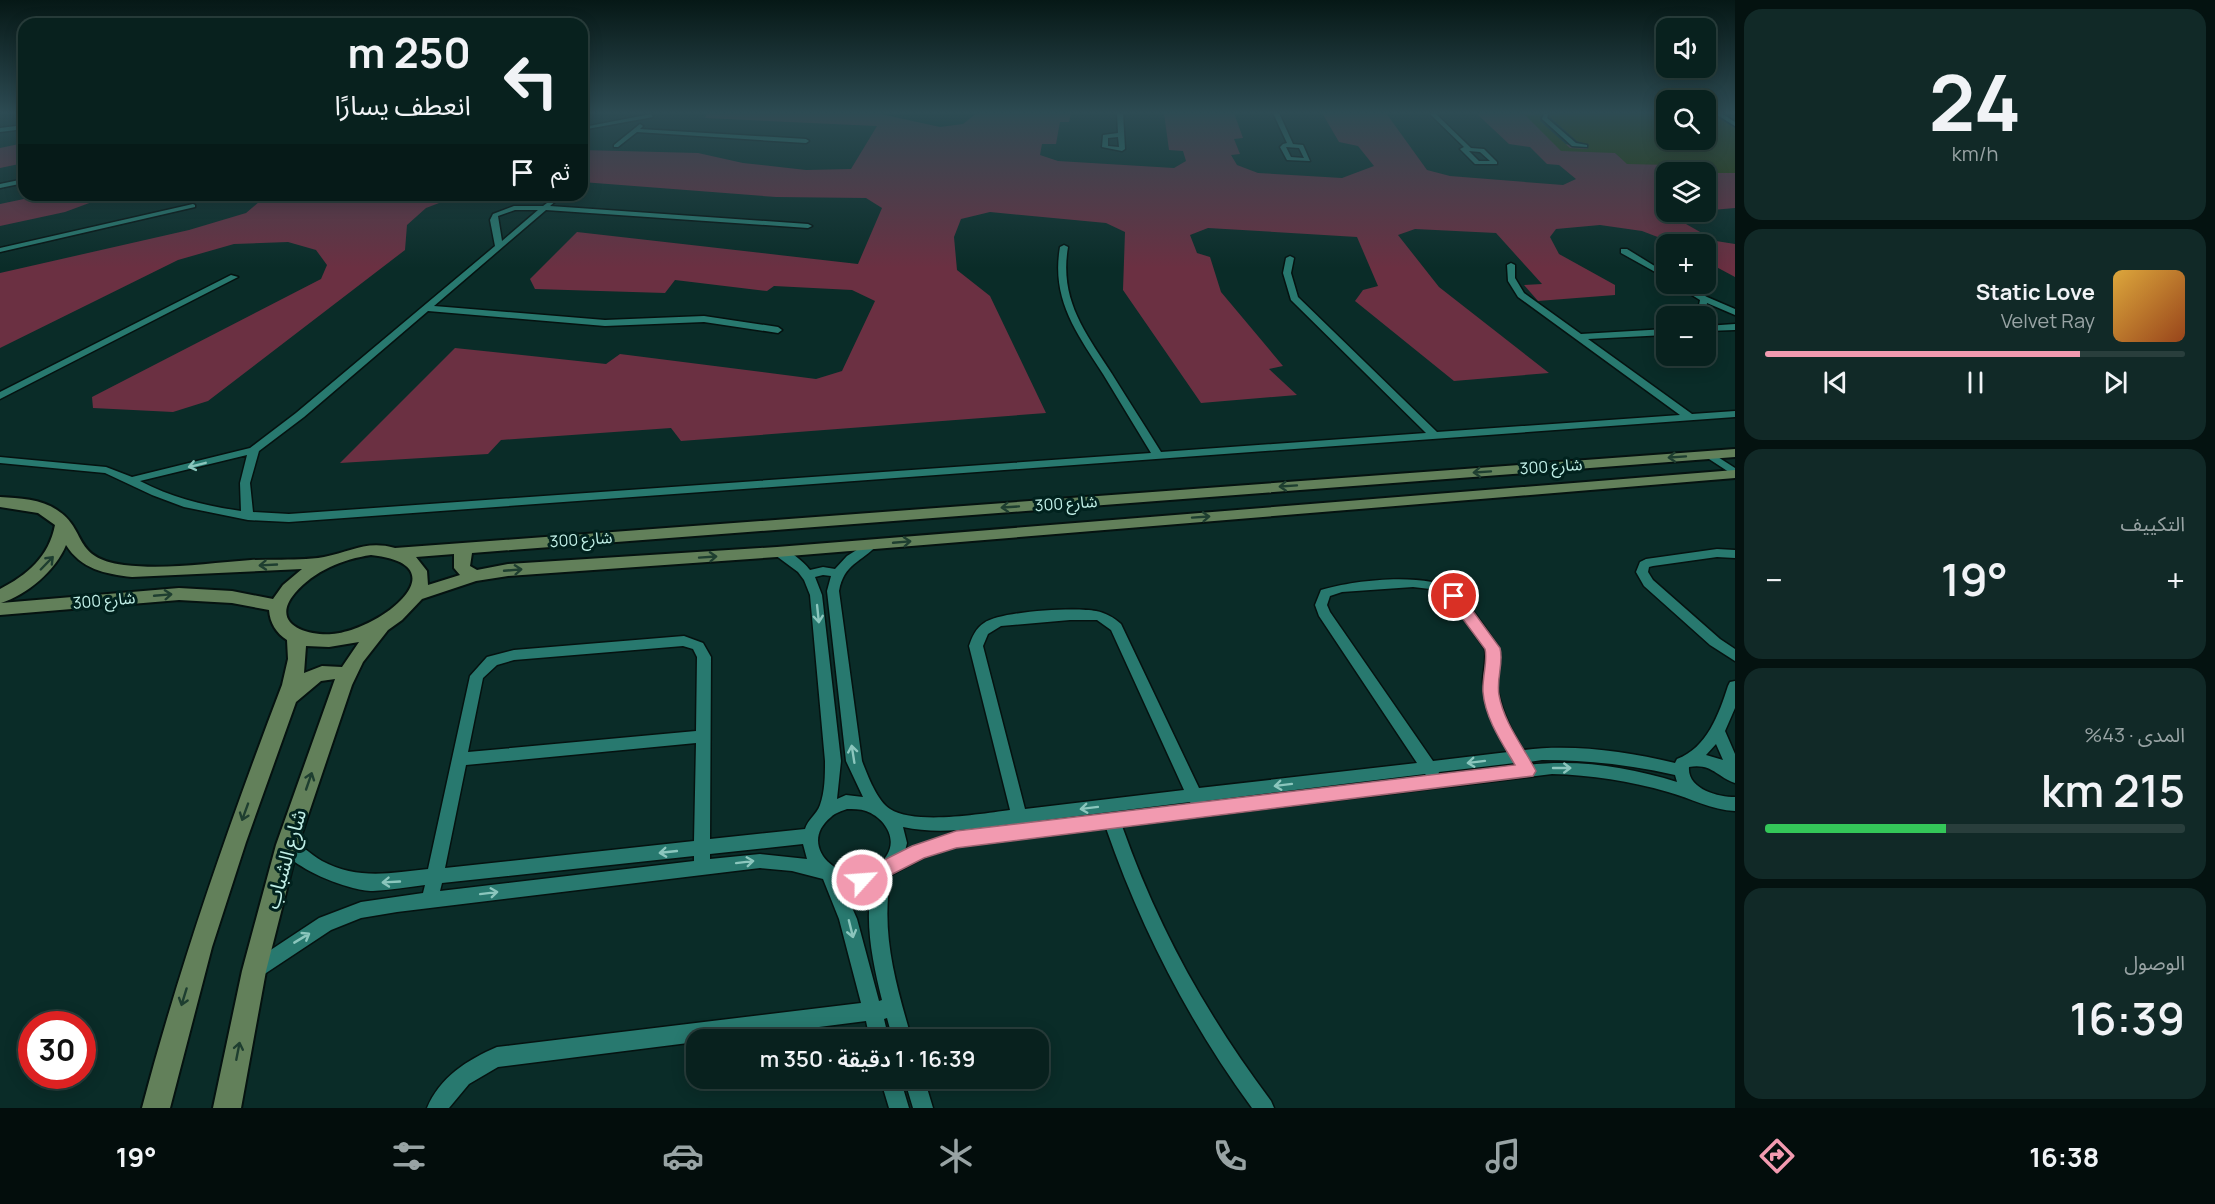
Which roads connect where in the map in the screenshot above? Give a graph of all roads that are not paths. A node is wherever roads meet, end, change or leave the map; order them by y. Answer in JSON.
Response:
{"nodes":[{"id":1,"x":18,"y":182,"type":"edge"},
{"id":2,"x":0,"y":186,"type":"edge"},
{"id":3,"x":553,"y":201,"type":"edge"},
{"id":4,"x":193,"y":206,"type":"dead end"},
{"id":5,"x":544,"y":208,"type":"junction"},
{"id":6,"x":808,"y":226,"type":"dead end"},
{"id":7,"x":499,"y":247,"type":"junction"},
{"id":8,"x":1064,"y":247,"type":"dead end"},
{"id":9,"x":0,"y":250,"type":"edge"},
{"id":10,"x":1624,"y":251,"type":"dead end"},
{"id":11,"x":1290,"y":258,"type":"dead end"},
{"id":12,"x":1511,"y":265,"type":"dead end"},
{"id":13,"x":1656,"y":270,"type":"edge"},
{"id":14,"x":234,"y":277,"type":"dead end"},
{"id":15,"x":1695,"y":294,"type":"edge"},
{"id":16,"x":1704,"y":299,"type":"junction"},
{"id":17,"x":1703,"y":306,"type":"edge"},
{"id":18,"x":428,"y":308,"type":"junction"},
{"id":19,"x":1735,"y":312,"type":"edge"},
{"id":20,"x":1735,"y":327,"type":"edge"},
{"id":21,"x":1716,"y":328,"type":"edge"},
{"id":22,"x":778,"y":330,"type":"dead end"},
{"id":23,"x":1656,"y":333,"type":"edge"},
{"id":24,"x":1578,"y":337,"type":"junction"},
{"id":25,"x":2,"y":397,"type":"edge"},
{"id":26,"x":1735,"y":414,"type":"edge"},
{"id":27,"x":1688,"y":416,"type":"junction"},
{"id":28,"x":1434,"y":435,"type":"junction"},
{"id":29,"x":254,"y":450,"type":"junction"},
{"id":30,"x":1735,"y":453,"type":"edge"},
{"id":31,"x":1158,"y":455,"type":"junction"},
{"id":32,"x":1710,"y":455,"type":"junction"},
{"id":33,"x":0,"y":460,"type":"edge"},
{"id":34,"x":1735,"y":474,"type":"edge"},
{"id":35,"x":132,"y":480,"type":"junction"},
{"id":36,"x":1140,"y":497,"type":"junction"},
{"id":37,"x":0,"y":502,"type":"edge"},
{"id":38,"x":1077,"y":502,"type":"junction"},
{"id":39,"x":248,"y":516,"type":"junction"},
{"id":40,"x":1169,"y":520,"type":"junction"},
{"id":41,"x":63,"y":525,"type":"junction"},
{"id":42,"x":1109,"y":525,"type":"junction"},
{"id":43,"x":871,"y":545,"type":"junction"},
{"id":44,"x":466,"y":548,"type":"junction"},
{"id":45,"x":777,"y":552,"type":"junction"},
{"id":46,"x":397,"y":553,"type":"junction"},
{"id":47,"x":1735,"y":554,"type":"edge"},
{"id":48,"x":326,"y":562,"type":"junction"},
{"id":49,"x":838,"y":573,"type":"junction"},
{"id":50,"x":808,"y":575,"type":"junction"},
{"id":51,"x":474,"y":576,"type":"junction"},
{"id":52,"x":416,"y":596,"type":"junction"},
{"id":53,"x":0,"y":597,"type":"edge"},
{"id":54,"x":279,"y":606,"type":"junction"},
{"id":55,"x":0,"y":609,"type":"edge"},
{"id":56,"x":382,"y":625,"type":"junction"},
{"id":57,"x":296,"y":636,"type":"junction"},
{"id":58,"x":1735,"y":656,"type":"edge"},
{"id":59,"x":346,"y":676,"type":"junction"},
{"id":60,"x":1735,"y":686,"type":"edge"},
{"id":61,"x":286,"y":699,"type":"junction"},
{"id":62,"x":1719,"y":733,"type":"junction"},
{"id":63,"x":703,"y":736,"type":"junction"},
{"id":64,"x":459,"y":759,"type":"junction"},
{"id":65,"x":1523,"y":764,"type":"junction"},
{"id":66,"x":1684,"y":765,"type":"junction"},
{"id":67,"x":1428,"y":768,"type":"junction"},
{"id":68,"x":1735,"y":775,"type":"edge"},
{"id":69,"x":1439,"y":783,"type":"junction"},
{"id":70,"x":1194,"y":796,"type":"junction"},
{"id":71,"x":1704,"y":797,"type":"junction"},
{"id":72,"x":1734,"y":805,"type":"edge"},
{"id":73,"x":877,"y":806,"type":"junction"},
{"id":74,"x":827,"y":810,"type":"junction"},
{"id":75,"x":1201,"y":811,"type":"junction"},
{"id":76,"x":890,"y":817,"type":"junction"},
{"id":77,"x":1112,"y":821,"type":"junction"},
{"id":78,"x":1021,"y":824,"type":"junction"},
{"id":79,"x":810,"y":836,"type":"junction"},
{"id":80,"x":287,"y":845,"type":"junction"},
{"id":81,"x":702,"y":848,"type":"junction"},
{"id":82,"x":702,"y":867,"type":"junction"},
{"id":83,"x":883,"y":870,"type":"junction"},
{"id":84,"x":826,"y":872,"type":"junction"},
{"id":85,"x":435,"y":877,"type":"junction"},
{"id":86,"x":430,"y":900,"type":"junction"},
{"id":87,"x":254,"y":971,"type":"junction"},
{"id":88,"x":894,"y":1008,"type":"junction"},
{"id":89,"x":873,"y":1011,"type":"junction"},
{"id":90,"x":877,"y":1029,"type":"edge"},
{"id":91,"x":900,"y":1029,"type":"edge"},
{"id":92,"x":893,"y":1089,"type":"edge"},
{"id":93,"x":917,"y":1089,"type":"edge"},
{"id":94,"x":156,"y":1108,"type":"edge"},
{"id":95,"x":227,"y":1108,"type":"edge"},
{"id":96,"x":436,"y":1108,"type":"edge"},
{"id":97,"x":899,"y":1108,"type":"edge"},
{"id":98,"x":923,"y":1108,"type":"edge"},
{"id":99,"x":1264,"y":1108,"type":"edge"}],
"edges":[{"from":1,"to":2,"type":"street"},
{"from":3,"to":5,"type":"street"},
{"from":4,"to":9,"type":"street"},
{"from":5,"to":6,"type":"street"},
{"from":5,"to":7,"type":"street"},
{"from":5,"to":7,"type":"street"},
{"from":7,"to":18,"type":"street"},
{"from":8,"to":31,"type":"street"},
{"from":10,"to":13,"type":"street"},
{"from":11,"to":28,"type":"street"},
{"from":12,"to":24,"type":"street"},
{"from":14,"to":25,"type":"street"},
{"from":15,"to":16,"type":"street"},
{"from":16,"to":17,"type":"street"},
{"from":16,"to":19,"type":"street"},
{"from":18,"to":22,"type":"street"},
{"from":18,"to":29,"type":"street"},
{"from":20,"to":21,"type":"street"},
{"from":23,"to":24,"type":"street"},
{"from":24,"to":27,"type":"street"},
{"from":26,"to":27,"type":"street"},
{"from":27,"to":28,"type":"street"},
{"from":28,"to":31,"type":"street"},
{"from":29,"to":35,"type":"street","one_way":true},
{"from":29,"to":39,"type":"street"},
{"from":30,"to":32,"type":"street","name":"شارع 300"},
{"from":31,"to":39,"type":"street"},
{"from":32,"to":34,"type":"street"},
{"from":32,"to":36,"type":"street","name":"شارع 300","one_way":true},
{"from":33,"to":35,"type":"street"},
{"from":40,"to":34,"type":"street","name":"شارع 300","one_way":true},
{"from":35,"to":39,"type":"street"},
{"from":36,"to":38,"type":"street","name":"شارع 300"},
{"from":36,"to":40,"type":"street"},
{"from":37,"to":41,"type":"street"},
{"from":38,"to":42,"type":"street"},
{"from":38,"to":44,"type":"street","name":"شارع 300","one_way":true},
{"from":40,"to":42,"type":"street","name":"شارع 300"},
{"from":48,"to":41,"type":"street","name":"شارع 300","one_way":true},
{"from":53,"to":41,"type":"street","one_way":true},
{"from":43,"to":42,"type":"street","name":"شارع 300","one_way":true},
{"from":43,"to":45,"type":"street","name":"شارع 300"},
{"from":43,"to":49,"type":"street"},
{"from":44,"to":46,"type":"street","name":"شارع 300"},
{"from":44,"to":51,"type":"street"},
{"from":45,"to":50,"type":"street"},
{"from":51,"to":45,"type":"street","name":"شارع 300","one_way":true},
{"from":46,"to":48,"type":"street","name":"شارع 300"},
{"from":46,"to":52,"type":"street"},
{"from":47,"to":58,"type":"street"},
{"from":48,"to":54,"type":"street"},
{"from":49,"to":50,"type":"street"},
{"from":73,"to":49,"type":"street","one_way":true},
{"from":50,"to":74,"type":"street","one_way":true},
{"from":51,"to":52,"type":"street","name":"شارع 300"},
{"from":52,"to":56,"type":"street"},
{"from":55,"to":54,"type":"street","name":"شارع 300","one_way":true},
{"from":54,"to":57,"type":"street"},
{"from":56,"to":57,"type":"street"},
{"from":56,"to":59,"type":"street","name":"شارع الشباب"},
{"from":57,"to":61,"type":"street"},
{"from":59,"to":61,"type":"street"},
{"from":80,"to":59,"type":"street","name":"شارع الشباب","one_way":true},
{"from":60,"to":62,"type":"street"},
{"from":61,"to":94,"type":"street","one_way":true},
{"from":62,"to":66,"type":"street"},
{"from":62,"to":68,"type":"street"},
{"from":63,"to":64,"type":"street"},
{"from":63,"to":64,"type":"street"},
{"from":63,"to":81,"type":"street"},
{"from":64,"to":85,"type":"street"},
{"from":65,"to":66,"type":"street"},
{"from":65,"to":67,"type":"street","one_way":true},
{"from":65,"to":67,"type":"street"},
{"from":65,"to":69,"type":"street"},
{"from":65,"to":71,"type":"street","one_way":true},
{"from":66,"to":68,"type":"street"},
{"from":66,"to":71,"type":"street"},
{"from":67,"to":69,"type":"street"},
{"from":67,"to":70,"type":"street","one_way":true},
{"from":69,"to":75,"type":"street"},
{"from":70,"to":75,"type":"street"},
{"from":70,"to":78,"type":"street","one_way":true},
{"from":70,"to":78,"type":"street"},
{"from":71,"to":72,"type":"street"},
{"from":73,"to":74,"type":"street"},
{"from":73,"to":76,"type":"street"},
{"from":74,"to":79,"type":"street"},
{"from":75,"to":77,"type":"street"},
{"from":76,"to":78,"type":"street"},
{"from":76,"to":83,"type":"street"},
{"from":77,"to":78,"type":"street"},
{"from":77,"to":99,"type":"street"},
{"from":78,"to":83,"type":"street"},
{"from":79,"to":81,"type":"street"},
{"from":79,"to":84,"type":"street"},
{"from":85,"to":80,"type":"street","one_way":true},
{"from":80,"to":87,"type":"street","name":"شارع الشباب"},
{"from":81,"to":82,"type":"street"},
{"from":81,"to":85,"type":"street","one_way":true},
{"from":82,"to":84,"type":"street","one_way":true},
{"from":86,"to":82,"type":"street","one_way":true},
{"from":83,"to":84,"type":"street"},
{"from":83,"to":88,"type":"street"},
{"from":84,"to":89,"type":"street","one_way":true},
{"from":85,"to":86,"type":"street"},
{"from":87,"to":86,"type":"street","one_way":true},
{"from":95,"to":87,"type":"street","name":"شارع الشباب","one_way":true},
{"from":88,"to":89,"type":"street"},
{"from":88,"to":91,"type":"street"},
{"from":89,"to":90,"type":"street"},
{"from":89,"to":96,"type":"street"},
{"from":92,"to":97,"type":"street"},
{"from":93,"to":98,"type":"street"}]}
